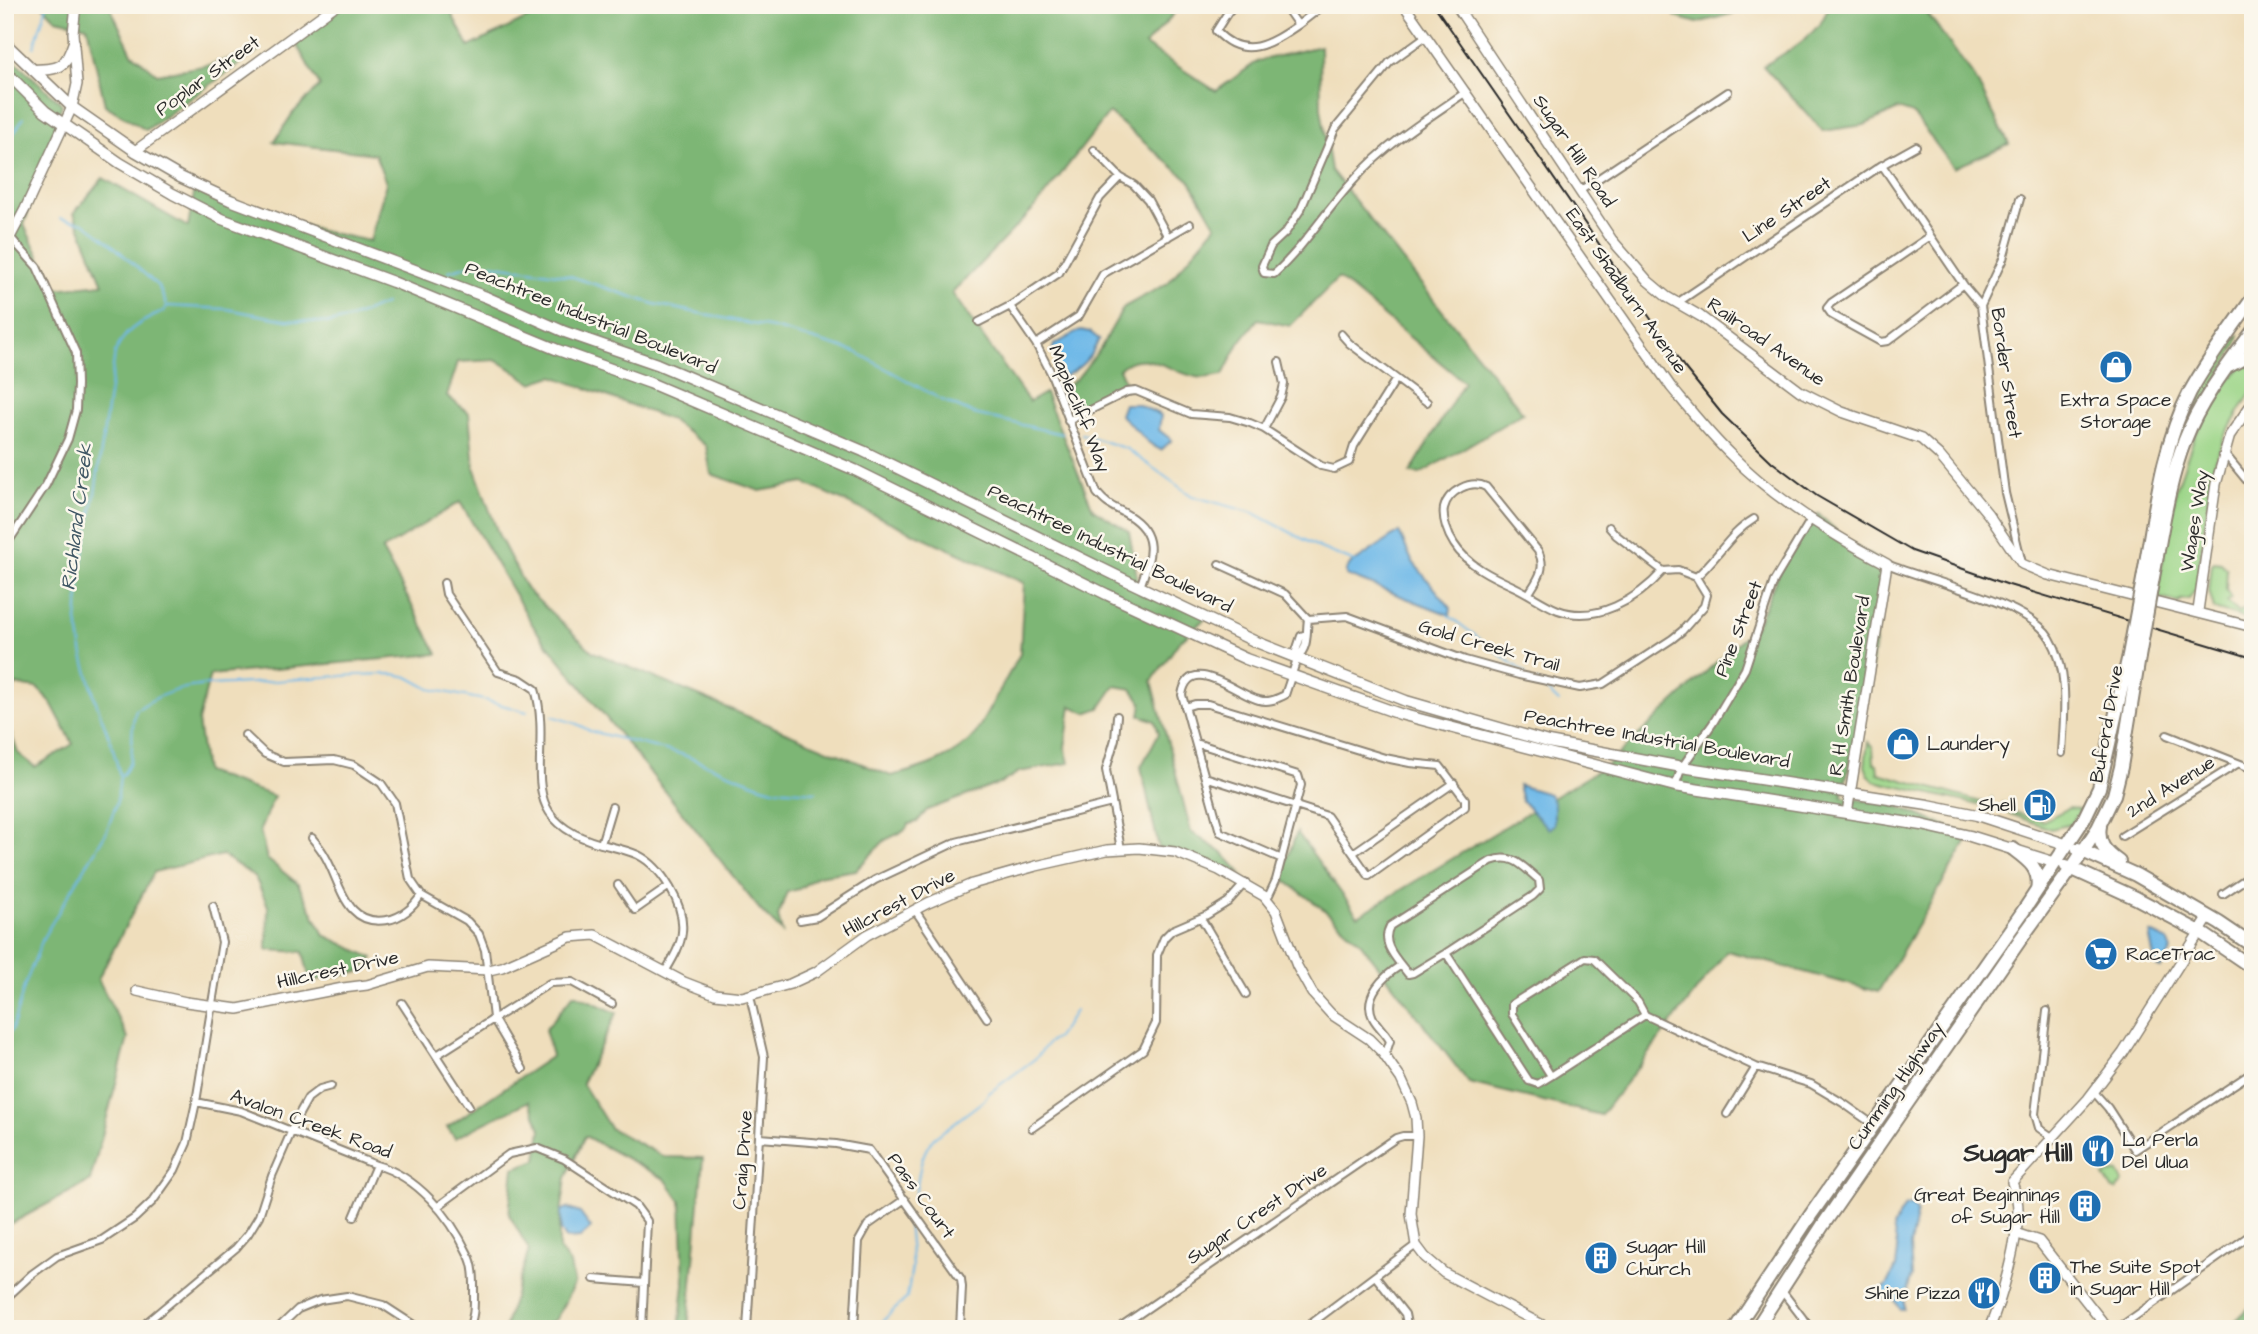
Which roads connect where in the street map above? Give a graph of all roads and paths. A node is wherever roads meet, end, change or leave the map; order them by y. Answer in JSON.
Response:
{"nodes":[{"id":1,"x":76,"y":5,"type":"edge"},
{"id":2,"x":336,"y":5,"type":"edge"},
{"id":3,"x":1235,"y":5,"type":"edge"},
{"id":4,"x":1284,"y":5,"type":"edge"},
{"id":5,"x":1324,"y":5,"type":"edge"},
{"id":6,"x":1404,"y":5,"type":"edge"},
{"id":7,"x":1456,"y":5,"type":"edge"},
{"id":8,"x":1298,"y":24,"type":"junction"},
{"id":9,"x":1426,"y":36,"type":"junction"},
{"id":10,"x":74,"y":42,"type":"junction"},
{"id":11,"x":5,"y":43,"type":"edge"},
{"id":12,"x":33,"y":70,"type":"junction"},
{"id":13,"x":5,"y":71,"type":"edge"},
{"id":14,"x":1466,"y":92,"type":"junction"},
{"id":15,"x":1728,"y":92,"type":"dead end"},
{"id":16,"x":72,"y":107,"type":"junction"},
{"id":17,"x":63,"y":124,"type":"junction"},
{"id":18,"x":1916,"y":146,"type":"dead end"},
{"id":19,"x":1094,"y":150,"type":"dead end"},
{"id":20,"x":135,"y":151,"type":"junction"},
{"id":21,"x":1882,"y":164,"type":"junction"},
{"id":22,"x":1120,"y":177,"type":"junction"},
{"id":23,"x":1580,"y":190,"type":"junction"},
{"id":24,"x":2020,"y":199,"type":"dead end"},
{"id":25,"x":1190,"y":224,"type":"dead end"},
{"id":26,"x":1168,"y":237,"type":"junction"},
{"id":27,"x":1929,"y":237,"type":"junction"},
{"id":28,"x":11,"y":238,"type":"junction"},
{"id":29,"x":5,"y":247,"type":"edge"},
{"id":30,"x":438,"y":278,"type":"junction"},
{"id":31,"x":1963,"y":284,"type":"junction"},
{"id":32,"x":429,"y":296,"type":"junction"},
{"id":33,"x":2253,"y":299,"type":"edge"},
{"id":34,"x":1677,"y":303,"type":"junction"},
{"id":35,"x":1010,"y":306,"type":"junction"},
{"id":36,"x":1981,"y":306,"type":"junction"},
{"id":37,"x":2236,"y":321,"type":"junction"},
{"id":38,"x":979,"y":322,"type":"dead end"},
{"id":39,"x":1341,"y":334,"type":"dead end"},
{"id":40,"x":2252,"y":335,"type":"edge"},
{"id":41,"x":1036,"y":344,"type":"junction"},
{"id":42,"x":2253,"y":359,"type":"edge"},
{"id":43,"x":1279,"y":362,"type":"dead end"},
{"id":44,"x":2226,"y":369,"type":"junction"},
{"id":45,"x":1396,"y":379,"type":"junction"},
{"id":46,"x":1427,"y":402,"type":"dead end"},
{"id":47,"x":2253,"y":402,"type":"edge"},
{"id":48,"x":1068,"y":421,"type":"junction"},
{"id":49,"x":1264,"y":429,"type":"junction"},
{"id":50,"x":2225,"y":454,"type":"junction"},
{"id":51,"x":2253,"y":488,"type":"edge"},
{"id":52,"x":1754,"y":519,"type":"dead end"},
{"id":53,"x":1811,"y":519,"type":"junction"},
{"id":54,"x":1609,"y":527,"type":"dead end"},
{"id":55,"x":5,"y":547,"type":"edge"},
{"id":56,"x":1219,"y":564,"type":"dead end"},
{"id":57,"x":1887,"y":564,"type":"junction"},
{"id":58,"x":2022,"y":564,"type":"junction"},
{"id":59,"x":1663,"y":571,"type":"junction"},
{"id":60,"x":2148,"y":575,"type":"junction"},
{"id":61,"x":1696,"y":577,"type":"junction"},
{"id":62,"x":444,"y":583,"type":"dead end"},
{"id":63,"x":1140,"y":587,"type":"junction"},
{"id":64,"x":1529,"y":593,"type":"junction"},
{"id":65,"x":2198,"y":611,"type":"junction"},
{"id":66,"x":1308,"y":619,"type":"junction"},
{"id":67,"x":2253,"y":627,"type":"edge"},
{"id":68,"x":2134,"y":656,"type":"junction"},
{"id":69,"x":1297,"y":657,"type":"junction"},
{"id":70,"x":1291,"y":676,"type":"junction"},
{"id":71,"x":1185,"y":707,"type":"junction"},
{"id":72,"x":1117,"y":716,"type":"dead end"},
{"id":73,"x":244,"y":735,"type":"dead end"},
{"id":74,"x":2167,"y":735,"type":"dead end"},
{"id":75,"x":1196,"y":743,"type":"junction"},
{"id":76,"x":2062,"y":753,"type":"dead end"},
{"id":77,"x":2236,"y":764,"type":"junction"},
{"id":78,"x":1682,"y":767,"type":"junction"},
{"id":79,"x":2253,"y":769,"type":"edge"},
{"id":80,"x":1205,"y":777,"type":"junction"},
{"id":81,"x":1454,"y":783,"type":"junction"},
{"id":82,"x":1675,"y":786,"type":"junction"},
{"id":83,"x":1851,"y":793,"type":"junction"},
{"id":84,"x":1112,"y":803,"type":"junction"},
{"id":85,"x":1296,"y":806,"type":"junction"},
{"id":86,"x":612,"y":807,"type":"dead end"},
{"id":87,"x":1847,"y":813,"type":"junction"},
{"id":88,"x":2100,"y":824,"type":"junction"},
{"id":89,"x":2122,"y":836,"type":"dead end"},
{"id":90,"x":312,"y":838,"type":"dead end"},
{"id":91,"x":601,"y":844,"type":"junction"},
{"id":92,"x":2068,"y":845,"type":"junction"},
{"id":93,"x":1121,"y":849,"type":"junction"},
{"id":94,"x":2013,"y":849,"type":"junction"},
{"id":95,"x":2084,"y":852,"type":"junction"},
{"id":96,"x":1353,"y":853,"type":"junction"},
{"id":97,"x":1282,"y":859,"type":"junction"},
{"id":98,"x":2056,"y":863,"type":"junction"},
{"id":99,"x":2072,"y":868,"type":"junction"},
{"id":100,"x":2253,"y":874,"type":"edge"},
{"id":101,"x":2136,"y":875,"type":"junction"},
{"id":102,"x":1245,"y":883,"type":"junction"},
{"id":103,"x":618,"y":885,"type":"dead end"},
{"id":104,"x":668,"y":887,"type":"junction"},
{"id":105,"x":2036,"y":892,"type":"junction"},
{"id":106,"x":2223,"y":894,"type":"dead end"},
{"id":107,"x":421,"y":895,"type":"junction"},
{"id":108,"x":1264,"y":896,"type":"junction"},
{"id":109,"x":213,"y":906,"type":"dead end"},
{"id":110,"x":915,"y":910,"type":"junction"},
{"id":111,"x":2210,"y":917,"type":"junction"},
{"id":112,"x":1201,"y":918,"type":"junction"},
{"id":113,"x":800,"y":920,"type":"dead end"},
{"id":114,"x":2200,"y":932,"type":"junction"},
{"id":115,"x":2253,"y":946,"type":"edge"},
{"id":116,"x":1446,"y":953,"type":"junction"},
{"id":117,"x":1401,"y":965,"type":"junction"},
{"id":118,"x":2253,"y":968,"type":"edge"},
{"id":119,"x":489,"y":970,"type":"junction"},
{"id":120,"x":665,"y":972,"type":"junction"},
{"id":121,"x":137,"y":990,"type":"dead end"},
{"id":122,"x":1246,"y":994,"type":"dead end"},
{"id":123,"x":750,"y":996,"type":"junction"},
{"id":124,"x":402,"y":1003,"type":"dead end"},
{"id":125,"x":612,"y":1004,"type":"dead end"},
{"id":126,"x":211,"y":1005,"type":"junction"},
{"id":127,"x":2047,"y":1011,"type":"dead end"},
{"id":128,"x":1645,"y":1015,"type":"junction"},
{"id":129,"x":493,"y":1018,"type":"junction"},
{"id":130,"x":987,"y":1018,"type":"dead end"},
{"id":131,"x":1382,"y":1052,"type":"junction"},
{"id":132,"x":437,"y":1055,"type":"junction"},
{"id":133,"x":1756,"y":1067,"type":"junction"},
{"id":134,"x":523,"y":1069,"type":"dead end"},
{"id":135,"x":2253,"y":1072,"type":"edge"},
{"id":136,"x":1551,"y":1076,"type":"junction"},
{"id":137,"x":331,"y":1086,"type":"dead end"},
{"id":138,"x":2094,"y":1092,"type":"junction"},
{"id":139,"x":196,"y":1102,"type":"junction"},
{"id":140,"x":469,"y":1106,"type":"dead end"},
{"id":141,"x":1727,"y":1114,"type":"dead end"},
{"id":142,"x":1874,"y":1125,"type":"junction"},
{"id":143,"x":1032,"y":1128,"type":"dead end"},
{"id":144,"x":292,"y":1132,"type":"junction"},
{"id":145,"x":1887,"y":1134,"type":"junction"},
{"id":146,"x":1417,"y":1136,"type":"junction"},
{"id":147,"x":2052,"y":1137,"type":"junction"},
{"id":148,"x":760,"y":1138,"type":"junction"},
{"id":149,"x":376,"y":1165,"type":"junction"},
{"id":150,"x":905,"y":1199,"type":"junction"},
{"id":151,"x":438,"y":1207,"type":"junction"},
{"id":152,"x":354,"y":1217,"type":"dead end"},
{"id":153,"x":2015,"y":1233,"type":"junction"},
{"id":154,"x":2253,"y":1233,"type":"edge"},
{"id":155,"x":1416,"y":1245,"type":"junction"},
{"id":156,"x":1375,"y":1276,"type":"junction"},
{"id":157,"x":594,"y":1279,"type":"dead end"},
{"id":158,"x":644,"y":1283,"type":"junction"},
{"id":159,"x":1782,"y":1291,"type":"junction"},
{"id":160,"x":5,"y":1299,"type":"edge"},
{"id":161,"x":147,"y":1322,"type":"dead end"},
{"id":162,"x":277,"y":1329,"type":"edge"},
{"id":163,"x":420,"y":1329,"type":"edge"},
{"id":164,"x":468,"y":1329,"type":"edge"},
{"id":165,"x":642,"y":1329,"type":"edge"},
{"id":166,"x":747,"y":1329,"type":"edge"},
{"id":167,"x":854,"y":1329,"type":"edge"},
{"id":168,"x":960,"y":1329,"type":"edge"},
{"id":169,"x":1117,"y":1329,"type":"edge"},
{"id":170,"x":1304,"y":1329,"type":"edge"},
{"id":171,"x":1408,"y":1329,"type":"edge"},
{"id":172,"x":1550,"y":1329,"type":"edge"},
{"id":173,"x":1735,"y":1329,"type":"edge"},
{"id":174,"x":1756,"y":1329,"type":"edge"},
{"id":175,"x":1811,"y":1329,"type":"edge"},
{"id":176,"x":1989,"y":1329,"type":"edge"},
{"id":177,"x":2108,"y":1329,"type":"edge"},
{"id":178,"x":2117,"y":1329,"type":"edge"}],
"edges":[{"from":1,"to":10,"type":"street"},
{"from":2,"to":20,"type":"street","name":"Poplar Street"},
{"from":3,"to":8,"type":"street"},
{"from":4,"to":8,"type":"street"},
{"from":5,"to":8,"type":"street"},
{"from":6,"to":9,"type":"street","name":"East Shadburn Avenue"},
{"from":7,"to":23,"type":"street","name":"Sugar Hill Road"},
{"from":9,"to":14,"type":"street","name":"East Shadburn Avenue"},
{"from":9,"to":14,"type":"street"},
{"from":10,"to":12,"type":"main road"},
{"from":10,"to":16,"type":"street"},
{"from":11,"to":12,"type":"main road","name":"Peachtree Industrial Boulevard"},
{"from":12,"to":16,"type":"main road","name":"Peachtree Industrial Boulevard"},
{"from":13,"to":17,"type":"main road","name":"Peachtree Industrial Boulevard"},
{"from":14,"to":53,"type":"street","name":"East Shadburn Avenue"},
{"from":15,"to":23,"type":"street"},
{"from":16,"to":17,"type":"street"},
{"from":16,"to":20,"type":"main road","name":"Peachtree Industrial Boulevard"},
{"from":17,"to":28,"type":"street"},
{"from":17,"to":32,"type":"main road","name":"Peachtree Industrial Boulevard"},
{"from":18,"to":21,"type":"street","name":"Line Street"},
{"from":19,"to":22,"type":"street"},
{"from":20,"to":30,"type":"main road","name":"Peachtree Industrial Boulevard"},
{"from":21,"to":27,"type":"street","name":"Border Street"},
{"from":21,"to":34,"type":"street","name":"Line Street"},
{"from":22,"to":26,"type":"street"},
{"from":22,"to":35,"type":"street"},
{"from":23,"to":34,"type":"street","name":"Sugar Hill Road"},
{"from":24,"to":36,"type":"street"},
{"from":25,"to":26,"type":"street"},
{"from":26,"to":41,"type":"street"},
{"from":27,"to":31,"type":"street","name":"Border Street"},
{"from":27,"to":31,"type":"street"},
{"from":28,"to":29,"type":"street"},
{"from":28,"to":55,"type":"street"},
{"from":30,"to":32,"type":"main road"},
{"from":30,"to":63,"type":"main road","name":"Peachtree Industrial Boulevard"},
{"from":31,"to":36,"type":"street","name":"Border Street"},
{"from":32,"to":70,"type":"main road","name":"Peachtree Industrial Boulevard"},
{"from":33,"to":37,"type":"highway"},
{"from":34,"to":58,"type":"street","name":"Railroad Avenue"},
{"from":35,"to":38,"type":"street"},
{"from":35,"to":41,"type":"street","name":"Maplecliff Way"},
{"from":36,"to":58,"type":"street","name":"Border Street"},
{"from":37,"to":40,"type":"street"},
{"from":37,"to":60,"type":"highway"},
{"from":39,"to":45,"type":"street"},
{"from":40,"to":44,"type":"highway"},
{"from":41,"to":48,"type":"street","name":"Maplecliff Way"},
{"from":42,"to":44,"type":"highway"},
{"from":43,"to":49,"type":"street"},
{"from":44,"to":60,"type":"highway"},
{"from":45,"to":46,"type":"street"},
{"from":45,"to":49,"type":"street"},
{"from":47,"to":50,"type":"street","name":"Wages Way"},
{"from":48,"to":49,"type":"street"},
{"from":48,"to":63,"type":"street","name":"Maplecliff Way"},
{"from":50,"to":51,"type":"street"},
{"from":50,"to":65,"type":"street","name":"Wages Way"},
{"from":52,"to":61,"type":"street"},
{"from":53,"to":57,"type":"street","name":"East Shadburn Avenue"},
{"from":53,"to":78,"type":"street","name":"Pine Street"},
{"from":54,"to":59,"type":"street"},
{"from":56,"to":66,"type":"street"},
{"from":57,"to":76,"type":"street"},
{"from":57,"to":83,"type":"street","name":"R H Smith Boulevard"},
{"from":58,"to":65,"type":"street"},
{"from":59,"to":61,"type":"street"},
{"from":59,"to":64,"type":"street"},
{"from":60,"to":68,"type":"highway","name":"Buford Drive","bridge":true},
{"from":61,"to":66,"type":"street","name":"Gold Creek Trail"},
{"from":62,"to":91,"type":"street"},
{"from":63,"to":69,"type":"main road","name":"Peachtree Industrial Boulevard"},
{"from":64,"to":64,"type":"street"},
{"from":65,"to":67,"type":"street"},
{"from":66,"to":69,"type":"street"},
{"from":68,"to":88,"type":"highway","name":"Buford Drive"},
{"from":68,"to":92,"type":"highway","name":"Buford Drive"},
{"from":69,"to":70,"type":"street"},
{"from":69,"to":78,"type":"main road","name":"Peachtree Industrial Boulevard"},
{"from":70,"to":71,"type":"street"},
{"from":70,"to":82,"type":"main road","name":"Peachtree Industrial Boulevard"},
{"from":71,"to":75,"type":"street"},
{"from":71,"to":81,"type":"street"},
{"from":72,"to":84,"type":"street"},
{"from":73,"to":107,"type":"street"},
{"from":74,"to":77,"type":"street"},
{"from":75,"to":80,"type":"street"},
{"from":75,"to":85,"type":"street"},
{"from":77,"to":79,"type":"street"},
{"from":77,"to":89,"type":"street","name":"2nd Avenue"},
{"from":78,"to":82,"type":"street","name":"Pine Street"},
{"from":78,"to":83,"type":"main road","name":"Peachtree Industrial Boulevard"},
{"from":80,"to":85,"type":"street"},
{"from":80,"to":97,"type":"street"},
{"from":81,"to":96,"type":"street"},
{"from":81,"to":96,"type":"street"},
{"from":82,"to":87,"type":"main road","name":"Peachtree Industrial Boulevard"},
{"from":83,"to":87,"type":"street","name":"R H Smith Boulevard"},
{"from":83,"to":92,"type":"main road","name":"Peachtree Industrial Boulevard"},
{"from":84,"to":93,"type":"street"},
{"from":84,"to":113,"type":"street"},
{"from":85,"to":96,"type":"street"},
{"from":85,"to":97,"type":"street"},
{"from":86,"to":91,"type":"street"},
{"from":87,"to":94,"type":"main road","name":"Peachtree Industrial Boulevard"},
{"from":88,"to":95,"type":"highway","name":"Buford Drive"},
{"from":88,"to":101,"type":"highway"},
{"from":90,"to":107,"type":"street"},
{"from":91,"to":104,"type":"street"},
{"from":92,"to":95,"type":"highway","name":"Peachtree Industrial Boulevard"},
{"from":92,"to":98,"type":"highway","name":"Buford Drive"},
{"from":93,"to":102,"type":"street","name":"Hillcrest Drive"},
{"from":93,"to":110,"type":"street","name":"Hillcrest Drive"},
{"from":94,"to":98,"type":"main road","name":"Peachtree Industrial Boulevard"},
{"from":94,"to":105,"type":"highway"},
{"from":95,"to":99,"type":"highway","name":"Buford Drive"},
{"from":95,"to":101,"type":"highway","name":"Peachtree Industrial Boulevard"},
{"from":97,"to":108,"type":"street"},
{"from":98,"to":99,"type":"highway","name":"Peachtree Industrial Boulevard"},
{"from":98,"to":105,"type":"highway","name":"Cumming Highway"},
{"from":99,"to":114,"type":"highway","name":"Peachtree Industrial Boulevard"},
{"from":99,"to":145,"type":"highway","name":"Cumming Highway"},
{"from":100,"to":106,"type":"street"},
{"from":101,"to":111,"type":"highway","name":"Peachtree Industrial Boulevard"},
{"from":102,"to":108,"type":"street","name":"Hillcrest Drive"},
{"from":102,"to":112,"type":"street"},
{"from":103,"to":104,"type":"street"},
{"from":104,"to":120,"type":"street"},
{"from":105,"to":142,"type":"highway","name":"Cumming Highway"},
{"from":107,"to":119,"type":"street"},
{"from":108,"to":131,"type":"street","name":"Hillcrest Drive"},
{"from":109,"to":126,"type":"street"},
{"from":110,"to":123,"type":"street","name":"Hillcrest Drive"},
{"from":110,"to":130,"type":"street"},
{"from":111,"to":114,"type":"street"},
{"from":111,"to":115,"type":"highway","name":"Peachtree Industrial Boulevard"},
{"from":112,"to":122,"type":"street"},
{"from":112,"to":143,"type":"street"},
{"from":114,"to":118,"type":"highway","name":"Peachtree Industrial Boulevard"},
{"from":114,"to":138,"type":"street"},
{"from":116,"to":117,"type":"street"},
{"from":116,"to":117,"type":"street"},
{"from":116,"to":136,"type":"street"},
{"from":117,"to":131,"type":"street"},
{"from":119,"to":120,"type":"street","name":"Hillcrest Drive"},
{"from":119,"to":126,"type":"street","name":"Hillcrest Drive"},
{"from":119,"to":129,"type":"street"},
{"from":120,"to":123,"type":"street","name":"Hillcrest Drive"},
{"from":121,"to":126,"type":"street","name":"Hillcrest Drive"},
{"from":123,"to":148,"type":"street","name":"Craig Drive"},
{"from":124,"to":132,"type":"street"},
{"from":125,"to":129,"type":"street"},
{"from":126,"to":139,"type":"street"},
{"from":127,"to":147,"type":"street"},
{"from":128,"to":133,"type":"street"},
{"from":128,"to":136,"type":"street"},
{"from":128,"to":136,"type":"street"},
{"from":129,"to":132,"type":"street"},
{"from":129,"to":134,"type":"street"},
{"from":131,"to":146,"type":"street","name":"Hillcrest Drive"},
{"from":132,"to":140,"type":"street"},
{"from":133,"to":141,"type":"street"},
{"from":133,"to":142,"type":"street"},
{"from":135,"to":138,"type":"street"},
{"from":137,"to":144,"type":"street"},
{"from":138,"to":147,"type":"street"},
{"from":139,"to":144,"type":"street","name":"Avalon Creek Road"},
{"from":139,"to":160,"type":"street"},
{"from":142,"to":145,"type":"street"},
{"from":142,"to":173,"type":"highway","name":"Cumming Highway"},
{"from":144,"to":149,"type":"street","name":"Avalon Creek Road"},
{"from":144,"to":161,"type":"street"},
{"from":145,"to":159,"type":"highway","name":"Cumming Highway"},
{"from":146,"to":155,"type":"street","name":"Hillcrest Drive"},
{"from":146,"to":169,"type":"street","name":"Sugar Crest Drive"},
{"from":147,"to":153,"type":"street"},
{"from":148,"to":150,"type":"street","name":"Pass Court"},
{"from":148,"to":166,"type":"street","name":"Craig Drive"},
{"from":149,"to":151,"type":"street","name":"Avalon Creek Road"},
{"from":149,"to":152,"type":"street"},
{"from":150,"to":167,"type":"street"},
{"from":150,"to":168,"type":"street","name":"Pass Court"},
{"from":151,"to":158,"type":"street"},
{"from":151,"to":164,"type":"street","name":"Avalon Creek Road"},
{"from":153,"to":176,"type":"street"},
{"from":153,"to":177,"type":"street"},
{"from":154,"to":178,"type":"street"},
{"from":155,"to":156,"type":"street"},
{"from":155,"to":172,"type":"street"},
{"from":156,"to":170,"type":"street"},
{"from":156,"to":171,"type":"street"},
{"from":157,"to":158,"type":"street"},
{"from":158,"to":165,"type":"street"},
{"from":159,"to":174,"type":"highway","name":"Cumming Highway"},
{"from":159,"to":175,"type":"street"},
{"from":162,"to":163,"type":"street"}]}
